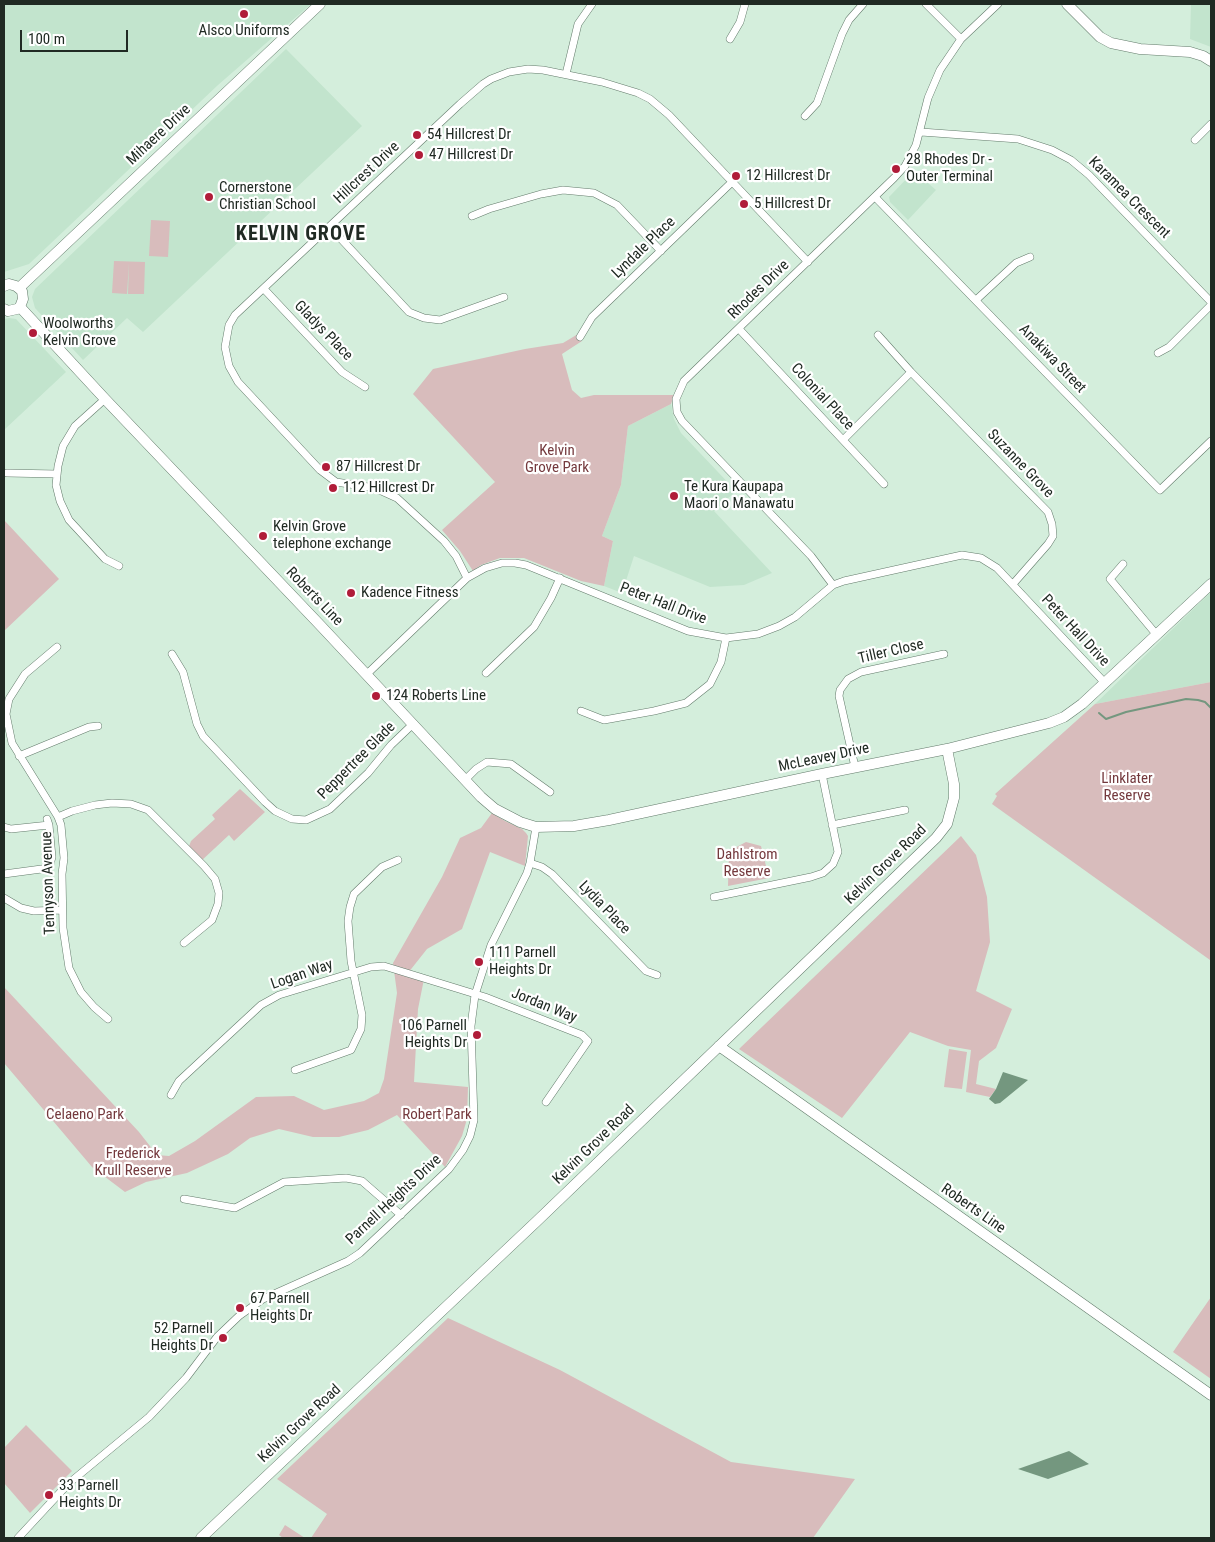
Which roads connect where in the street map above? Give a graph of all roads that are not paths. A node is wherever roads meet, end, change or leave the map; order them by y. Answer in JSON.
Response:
{"nodes":[{"id":1,"x":320,"y":4,"type":"edge"},
{"id":2,"x":592,"y":4,"type":"edge"},
{"id":3,"x":745,"y":4,"type":"edge"},
{"id":4,"x":863,"y":4,"type":"edge"},
{"id":5,"x":926,"y":4,"type":"edge"},
{"id":6,"x":998,"y":4,"type":"edge"},
{"id":7,"x":1067,"y":4,"type":"edge"},
{"id":8,"x":730,"y":39,"type":"dead end"},
{"id":9,"x":961,"y":39,"type":"junction"},
{"id":10,"x":1211,"y":61,"type":"edge"},
{"id":11,"x":566,"y":74,"type":"junction"},
{"id":12,"x":805,"y":116,"type":"dead end"},
{"id":13,"x":1211,"y":124,"type":"edge"},
{"id":14,"x":921,"y":132,"type":"junction"},
{"id":15,"x":1195,"y":140,"type":"dead end"},
{"id":16,"x":732,"y":182,"type":"junction"},
{"id":17,"x":875,"y":197,"type":"junction"},
{"id":18,"x":472,"y":216,"type":"dead end"},
{"id":19,"x":330,"y":226,"type":"junction"},
{"id":20,"x":661,"y":250,"type":"junction"},
{"id":21,"x":1030,"y":257,"type":"dead end"},
{"id":22,"x":808,"y":262,"type":"junction"},
{"id":23,"x":4,"y":286,"type":"edge"},
{"id":24,"x":19,"y":288,"type":"junction"},
{"id":25,"x":264,"y":289,"type":"junction"},
{"id":26,"x":504,"y":297,"type":"dead end"},
{"id":27,"x":976,"y":300,"type":"junction"},
{"id":28,"x":1211,"y":303,"type":"edge"},
{"id":29,"x":20,"y":307,"type":"junction"},
{"id":30,"x":4,"y":309,"type":"edge"},
{"id":31,"x":739,"y":329,"type":"junction"},
{"id":32,"x":878,"y":335,"type":"dead end"},
{"id":33,"x":580,"y":337,"type":"dead end"},
{"id":34,"x":1158,"y":353,"type":"dead end"},
{"id":35,"x":911,"y":372,"type":"junction"},
{"id":36,"x":365,"y":387,"type":"dead end"},
{"id":37,"x":105,"y":399,"type":"junction"},
{"id":38,"x":843,"y":440,"type":"junction"},
{"id":39,"x":1211,"y":442,"type":"edge"},
{"id":40,"x":7,"y":473,"type":"dead end"},
{"id":41,"x":57,"y":474,"type":"junction"},
{"id":42,"x":884,"y":484,"type":"dead end"},
{"id":43,"x":1123,"y":564,"type":"dead end"},
{"id":44,"x":119,"y":566,"type":"dead end"},
{"id":45,"x":467,"y":578,"type":"junction"},
{"id":46,"x":560,"y":578,"type":"junction"},
{"id":47,"x":1013,"y":584,"type":"junction"},
{"id":48,"x":1211,"y":584,"type":"edge"},
{"id":49,"x":833,"y":585,"type":"junction"},
{"id":50,"x":1156,"y":634,"type":"junction"},
{"id":51,"x":726,"y":638,"type":"junction"},
{"id":52,"x":57,"y":647,"type":"dead end"},
{"id":53,"x":172,"y":654,"type":"dead end"},
{"id":54,"x":944,"y":654,"type":"dead end"},
{"id":55,"x":486,"y":673,"type":"dead end"},
{"id":56,"x":367,"y":674,"type":"junction"},
{"id":57,"x":1105,"y":683,"type":"junction"},
{"id":58,"x":581,"y":710,"type":"dead end"},
{"id":59,"x":413,"y":724,"type":"junction"},
{"id":60,"x":98,"y":726,"type":"dead end"},
{"id":61,"x":947,"y":748,"type":"junction"},
{"id":62,"x":19,"y":756,"type":"junction"},
{"id":63,"x":854,"y":767,"type":"junction"},
{"id":64,"x":822,"y":774,"type":"junction"},
{"id":65,"x":465,"y":780,"type":"junction"},
{"id":66,"x":550,"y":792,"type":"dead end"},
{"id":67,"x":905,"y":810,"type":"dead end"},
{"id":68,"x":58,"y":817,"type":"junction"},
{"id":69,"x":832,"y":825,"type":"junction"},
{"id":70,"x":4,"y":827,"type":"edge"},
{"id":71,"x":536,"y":827,"type":"junction"},
{"id":72,"x":398,"y":860,"type":"dead end"},
{"id":73,"x":530,"y":863,"type":"junction"},
{"id":74,"x":4,"y":874,"type":"edge"},
{"id":75,"x":714,"y":897,"type":"dead end"},
{"id":76,"x":4,"y":898,"type":"edge"},
{"id":77,"x":62,"y":910,"type":"junction"},
{"id":78,"x":184,"y":943,"type":"dead end"},
{"id":79,"x":352,"y":973,"type":"junction"},
{"id":80,"x":657,"y":975,"type":"dead end"},
{"id":81,"x":475,"y":995,"type":"junction"},
{"id":82,"x":108,"y":1019,"type":"dead end"},
{"id":83,"x":719,"y":1046,"type":"junction"},
{"id":84,"x":295,"y":1070,"type":"dead end"},
{"id":85,"x":171,"y":1095,"type":"dead end"},
{"id":86,"x":546,"y":1102,"type":"dead end"},
{"id":87,"x":184,"y":1200,"type":"dead end"},
{"id":88,"x":401,"y":1215,"type":"junction"},
{"id":89,"x":1211,"y":1395,"type":"edge"},
{"id":90,"x":18,"y":1538,"type":"edge"},
{"id":91,"x":201,"y":1538,"type":"edge"}],
"edges":[{"from":1,"to":24,"type":"main road","name":"Mihaere Drive"},
{"from":2,"to":11,"type":"street"},
{"from":3,"to":8,"type":"street"},
{"from":4,"to":12,"type":"street"},
{"from":5,"to":9,"type":"street"},
{"from":6,"to":9,"type":"street","name":"Rhodes Drive"},
{"from":7,"to":10,"type":"main road"},
{"from":9,"to":14,"type":"street","name":"Rhodes Drive"},
{"from":11,"to":16,"type":"street","name":"Hillcrest Drive"},
{"from":11,"to":19,"type":"street","name":"Hillcrest Drive"},
{"from":13,"to":15,"type":"street"},
{"from":14,"to":17,"type":"street","name":"Rhodes Drive"},
{"from":14,"to":28,"type":"street","name":"Karamea Crescent"},
{"from":16,"to":20,"type":"street","name":"Lyndale Place"},
{"from":16,"to":22,"type":"street","name":"Hillcrest Drive"},
{"from":17,"to":22,"type":"street","name":"Rhodes Drive"},
{"from":17,"to":27,"type":"street","name":"Anakiwa Street"},
{"from":18,"to":20,"type":"street"},
{"from":19,"to":25,"type":"street","name":"Hillcrest Drive"},
{"from":19,"to":26,"type":"street"},
{"from":20,"to":33,"type":"street","name":"Lyndale Place"},
{"from":21,"to":27,"type":"street"},
{"from":22,"to":31,"type":"street","name":"Rhodes Drive"},
{"from":23,"to":24,"type":"main road"},
{"from":24,"to":29,"type":"main road"},
{"from":25,"to":36,"type":"street","name":"Gladys Place"},
{"from":25,"to":45,"type":"street","name":"Hillcrest Drive"},
{"from":27,"to":39,"type":"street","name":"Anakiwa Street"},
{"from":28,"to":34,"type":"street"},
{"from":29,"to":30,"type":"main road"},
{"from":29,"to":37,"type":"main road","name":"Roberts Line"},
{"from":31,"to":38,"type":"street","name":"Colonial Place"},
{"from":31,"to":49,"type":"street","name":"Rhodes Drive"},
{"from":32,"to":35,"type":"street","name":"Suzanne Grove"},
{"from":35,"to":38,"type":"street"},
{"from":35,"to":47,"type":"street","name":"Suzanne Grove"},
{"from":37,"to":41,"type":"street"},
{"from":37,"to":56,"type":"main road","name":"Roberts Line"},
{"from":38,"to":42,"type":"street","name":"Colonial Place"},
{"from":40,"to":41,"type":"street"},
{"from":41,"to":44,"type":"street"},
{"from":43,"to":50,"type":"street"},
{"from":45,"to":46,"type":"street","name":"Peter Hall Drive"},
{"from":45,"to":56,"type":"street","name":"Peter Hall Drive"},
{"from":46,"to":51,"type":"street","name":"Peter Hall Drive"},
{"from":46,"to":55,"type":"street"},
{"from":47,"to":49,"type":"street","name":"Peter Hall Drive"},
{"from":47,"to":57,"type":"street","name":"Peter Hall Drive"},
{"from":48,"to":50,"type":"main road"},
{"from":49,"to":51,"type":"street","name":"Peter Hall Drive"},
{"from":50,"to":57,"type":"main road"},
{"from":51,"to":58,"type":"street"},
{"from":52,"to":62,"type":"street","name":"Tennyson Avenue"},
{"from":53,"to":59,"type":"street","name":"Peppertree Glade"},
{"from":54,"to":63,"type":"street","name":"Tiller Close"},
{"from":56,"to":59,"type":"main road","name":"Roberts Line"},
{"from":57,"to":61,"type":"main road","name":"McLeavey Drive"},
{"from":59,"to":65,"type":"main road","name":"Roberts Line"},
{"from":60,"to":62,"type":"street"},
{"from":61,"to":63,"type":"main road","name":"McLeavey Drive"},
{"from":61,"to":83,"type":"main road","name":"Kelvin Grove Road"},
{"from":62,"to":68,"type":"street","name":"Tennyson Avenue"},
{"from":63,"to":64,"type":"main road","name":"McLeavey Drive"},
{"from":64,"to":69,"type":"street"},
{"from":64,"to":71,"type":"main road","name":"McLeavey Drive"},
{"from":65,"to":66,"type":"street"},
{"from":65,"to":71,"type":"main road","name":"Roberts Line"},
{"from":67,"to":69,"type":"street"},
{"from":68,"to":77,"type":"street","name":"Tennyson Avenue"},
{"from":68,"to":78,"type":"street"},
{"from":69,"to":75,"type":"street"},
{"from":70,"to":74,"type":"street"},
{"from":71,"to":73,"type":"street","name":"Parnell Heights Drive"},
{"from":72,"to":79,"type":"street"},
{"from":73,"to":80,"type":"street","name":"Lydia Place"},
{"from":73,"to":81,"type":"street","name":"Parnell Heights Drive"},
{"from":76,"to":77,"type":"street"},
{"from":77,"to":82,"type":"street","name":"Tennyson Avenue"},
{"from":79,"to":81,"type":"street","name":"Logan Way"},
{"from":79,"to":84,"type":"street"},
{"from":79,"to":85,"type":"street","name":"Logan Way"},
{"from":81,"to":86,"type":"street","name":"Jordan Way"},
{"from":81,"to":88,"type":"street","name":"Parnell Heights Drive"},
{"from":83,"to":89,"type":"main road","name":"Roberts Line"},
{"from":83,"to":91,"type":"main road","name":"Kelvin Grove Road"},
{"from":87,"to":88,"type":"street"},
{"from":88,"to":90,"type":"street","name":"Parnell Heights Drive"}]}
